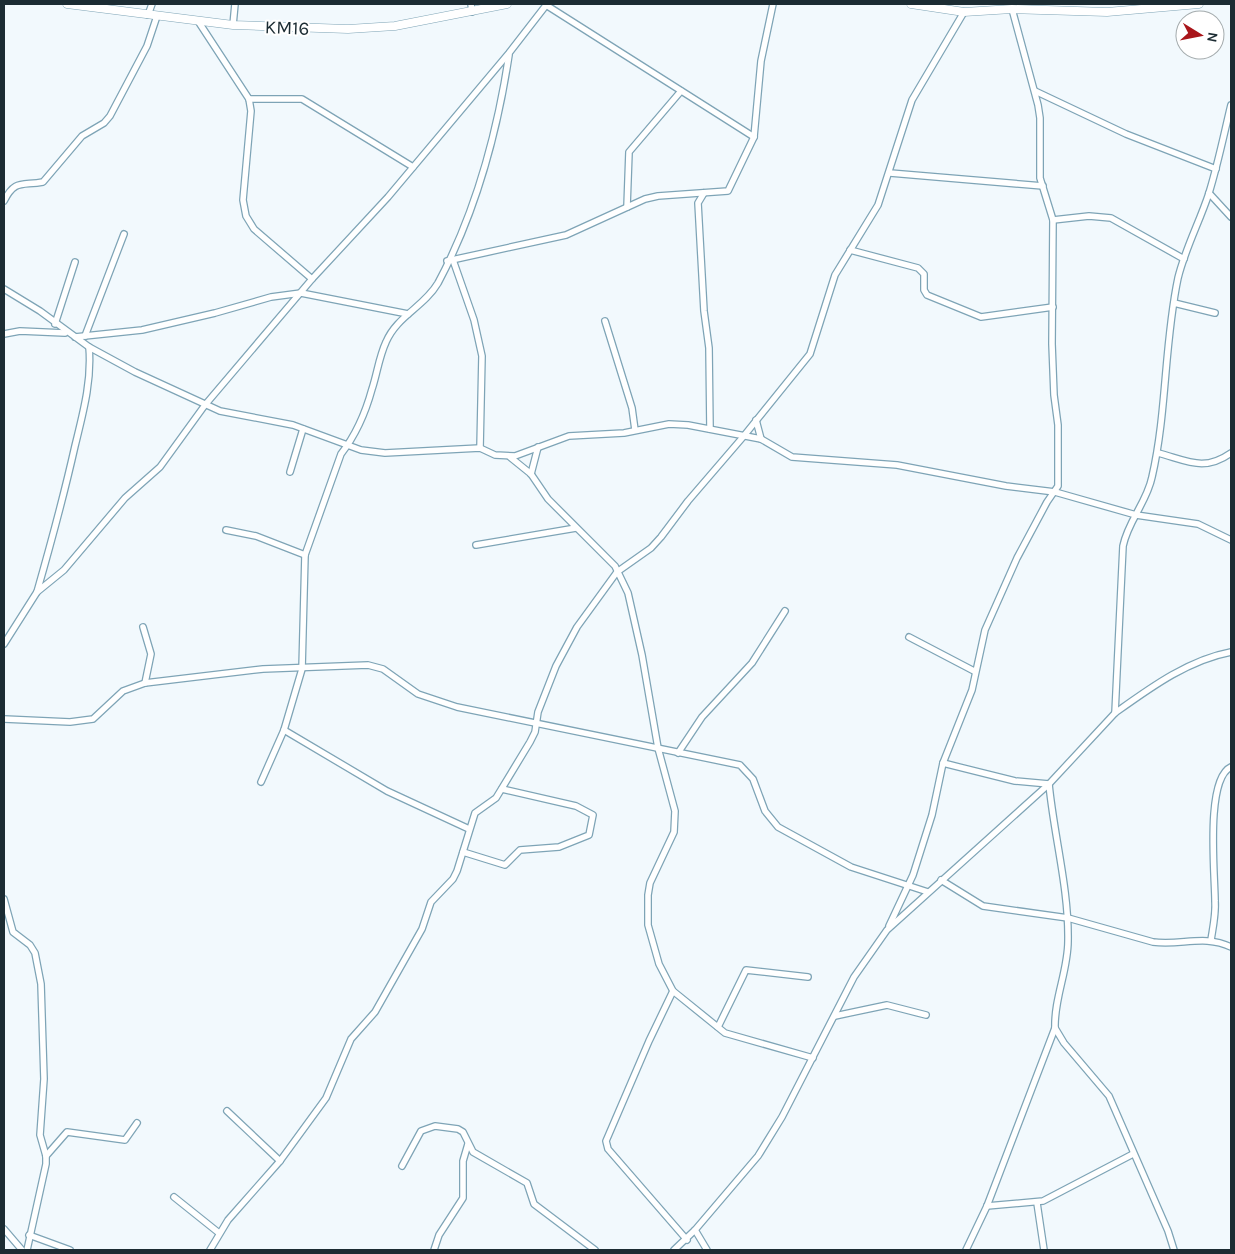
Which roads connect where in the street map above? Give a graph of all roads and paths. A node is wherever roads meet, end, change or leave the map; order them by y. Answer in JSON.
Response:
{"nodes":[{"id":1,"x":67,"y":4,"type":"edge"},
{"id":2,"x":152,"y":4,"type":"edge"},
{"id":3,"x":235,"y":4,"type":"edge"},
{"id":4,"x":507,"y":4,"type":"edge"},
{"id":5,"x":546,"y":4,"type":"edge"},
{"id":6,"x":773,"y":4,"type":"edge"},
{"id":7,"x":911,"y":4,"type":"edge"},
{"id":8,"x":987,"y":4,"type":"edge"},
{"id":9,"x":1200,"y":4,"type":"edge"},
{"id":10,"x":472,"y":8,"type":"edge"},
{"id":11,"x":1012,"y":9,"type":"junction"},
{"id":12,"x":982,"y":11,"type":"junction"},
{"id":13,"x":964,"y":12,"type":"junction"},
{"id":14,"x":152,"y":15,"type":"junction"},
{"id":15,"x":198,"y":21,"type":"junction"},
{"id":16,"x":233,"y":25,"type":"junction"},
{"id":17,"x":509,"y":53,"type":"junction"},
{"id":18,"x":681,"y":91,"type":"junction"},
{"id":19,"x":1035,"y":91,"type":"junction"},
{"id":20,"x":249,"y":99,"type":"junction"},
{"id":21,"x":1231,"y":105,"type":"edge"},
{"id":22,"x":754,"y":137,"type":"junction"},
{"id":23,"x":413,"y":167,"type":"junction"},
{"id":24,"x":1216,"y":169,"type":"junction"},
{"id":25,"x":890,"y":173,"type":"junction"},
{"id":26,"x":1043,"y":186,"type":"junction"},
{"id":27,"x":704,"y":193,"type":"junction"},
{"id":28,"x":689,"y":194,"type":"junction"},
{"id":29,"x":1209,"y":194,"type":"junction"},
{"id":30,"x":4,"y":201,"type":"edge"},
{"id":31,"x":698,"y":202,"type":"junction"},
{"id":32,"x":627,"y":207,"type":"junction"},
{"id":33,"x":1231,"y":216,"type":"edge"},
{"id":34,"x":1052,"y":220,"type":"junction"},
{"id":35,"x":124,"y":234,"type":"dead end"},
{"id":36,"x":850,"y":250,"type":"junction"},
{"id":37,"x":1184,"y":259,"type":"junction"},
{"id":38,"x":450,"y":261,"type":"junction"},
{"id":39,"x":75,"y":262,"type":"dead end"},
{"id":40,"x":312,"y":279,"type":"junction"},
{"id":41,"x":4,"y":289,"type":"edge"},
{"id":42,"x":301,"y":292,"type":"junction"},
{"id":43,"x":1174,"y":303,"type":"junction"},
{"id":44,"x":1053,"y":307,"type":"junction"},
{"id":45,"x":1215,"y":313,"type":"dead end"},
{"id":46,"x":408,"y":314,"type":"junction"},
{"id":47,"x":605,"y":321,"type":"dead end"},
{"id":48,"x":55,"y":324,"type":"junction"},
{"id":49,"x":67,"y":333,"type":"junction"},
{"id":50,"x":4,"y":334,"type":"edge"},
{"id":51,"x":85,"y":336,"type":"junction"},
{"id":52,"x":74,"y":337,"type":"junction"},
{"id":53,"x":89,"y":347,"type":"junction"},
{"id":54,"x":205,"y":405,"type":"junction"},
{"id":55,"x":756,"y":420,"type":"junction"},
{"id":56,"x":303,"y":429,"type":"junction"},
{"id":57,"x":710,"y":429,"type":"junction"},
{"id":58,"x":635,"y":430,"type":"junction"},
{"id":59,"x":743,"y":437,"type":"junction"},
{"id":60,"x":760,"y":439,"type":"junction"},
{"id":61,"x":348,"y":447,"type":"junction"},
{"id":62,"x":538,"y":447,"type":"junction"},
{"id":63,"x":480,"y":448,"type":"junction"},
{"id":64,"x":1158,"y":453,"type":"junction"},
{"id":65,"x":1231,"y":453,"type":"edge"},
{"id":66,"x":510,"y":457,"type":"junction"},
{"id":67,"x":290,"y":472,"type":"dead end"},
{"id":68,"x":531,"y":474,"type":"junction"},
{"id":69,"x":1055,"y":492,"type":"junction"},
{"id":70,"x":1136,"y":515,"type":"junction"},
{"id":71,"x":576,"y":528,"type":"junction"},
{"id":72,"x":226,"y":530,"type":"dead end"},
{"id":73,"x":1231,"y":540,"type":"edge"},
{"id":74,"x":476,"y":546,"type":"dead end"},
{"id":75,"x":305,"y":555,"type":"junction"},
{"id":76,"x":617,"y":572,"type":"junction"},
{"id":77,"x":38,"y":592,"type":"junction"},
{"id":78,"x":785,"y":611,"type":"dead end"},
{"id":79,"x":143,"y":627,"type":"dead end"},
{"id":80,"x":909,"y":637,"type":"dead end"},
{"id":81,"x":4,"y":644,"type":"edge"},
{"id":82,"x":1231,"y":652,"type":"edge"},
{"id":83,"x":302,"y":669,"type":"junction"},
{"id":84,"x":974,"y":671,"type":"junction"},
{"id":85,"x":145,"y":683,"type":"junction"},
{"id":86,"x":1115,"y":713,"type":"junction"},
{"id":87,"x":4,"y":718,"type":"edge"},
{"id":88,"x":536,"y":723,"type":"junction"},
{"id":89,"x":284,"y":730,"type":"junction"},
{"id":90,"x":658,"y":748,"type":"junction"},
{"id":91,"x":678,"y":753,"type":"junction"},
{"id":92,"x":943,"y":762,"type":"junction"},
{"id":93,"x":1231,"y":767,"type":"edge"},
{"id":94,"x":261,"y":782,"type":"dead end"},
{"id":95,"x":1049,"y":784,"type":"junction"},
{"id":96,"x":502,"y":789,"type":"junction"},
{"id":97,"x":469,"y":828,"type":"junction"},
{"id":98,"x":463,"y":852,"type":"junction"},
{"id":99,"x":941,"y":880,"type":"junction"},
{"id":100,"x":908,"y":885,"type":"junction"},
{"id":101,"x":928,"y":892,"type":"junction"},
{"id":102,"x":4,"y":899,"type":"edge"},
{"id":103,"x":1068,"y":918,"type":"junction"},
{"id":104,"x":887,"y":930,"type":"junction"},
{"id":105,"x":1211,"y":940,"type":"junction"},
{"id":106,"x":1231,"y":947,"type":"edge"},
{"id":107,"x":808,"y":977,"type":"dead end"},
{"id":108,"x":674,"y":991,"type":"junction"},
{"id":109,"x":926,"y":1015,"type":"dead end"},
{"id":110,"x":835,"y":1016,"type":"junction"},
{"id":111,"x":718,"y":1027,"type":"junction"},
{"id":112,"x":1055,"y":1028,"type":"junction"},
{"id":113,"x":813,"y":1058,"type":"junction"},
{"id":114,"x":227,"y":1111,"type":"dead end"},
{"id":115,"x":137,"y":1124,"type":"dead end"},
{"id":116,"x":468,"y":1142,"type":"junction"},
{"id":117,"x":1133,"y":1154,"type":"junction"},
{"id":118,"x":46,"y":1156,"type":"junction"},
{"id":119,"x":280,"y":1161,"type":"junction"},
{"id":120,"x":402,"y":1166,"type":"dead end"},
{"id":121,"x":174,"y":1197,"type":"dead end"},
{"id":122,"x":1037,"y":1203,"type":"junction"},
{"id":123,"x":987,"y":1206,"type":"junction"},
{"id":124,"x":4,"y":1228,"type":"edge"},
{"id":125,"x":695,"y":1230,"type":"junction"},
{"id":126,"x":219,"y":1233,"type":"junction"},
{"id":127,"x":29,"y":1235,"type":"junction"},
{"id":128,"x":686,"y":1240,"type":"junction"},
{"id":129,"x":22,"y":1250,"type":"edge"},
{"id":130,"x":26,"y":1250,"type":"edge"},
{"id":131,"x":70,"y":1250,"type":"edge"},
{"id":132,"x":210,"y":1250,"type":"edge"},
{"id":133,"x":434,"y":1250,"type":"edge"},
{"id":134,"x":595,"y":1250,"type":"edge"},
{"id":135,"x":674,"y":1250,"type":"edge"},
{"id":136,"x":707,"y":1250,"type":"edge"},
{"id":137,"x":966,"y":1250,"type":"edge"},
{"id":138,"x":1044,"y":1250,"type":"edge"},
{"id":139,"x":1174,"y":1250,"type":"edge"}],
"edges":[{"from":1,"to":14,"type":"street","name":"KM16"},
{"from":2,"to":14,"type":"street"},
{"from":3,"to":16,"type":"street"},
{"from":4,"to":10,"type":"street","name":"KM16"},
{"from":5,"to":17,"type":"street"},
{"from":5,"to":18,"type":"street"},
{"from":6,"to":22,"type":"street"},
{"from":7,"to":13,"type":"street"},
{"from":8,"to":12,"type":"street"},
{"from":9,"to":11,"type":"street"},
{"from":10,"to":16,"type":"street","name":"KM16"},
{"from":11,"to":12,"type":"street"},
{"from":11,"to":19,"type":"street"},
{"from":12,"to":13,"type":"street"},
{"from":13,"to":25,"type":"street"},
{"from":14,"to":15,"type":"street","name":"KM16"},
{"from":14,"to":30,"type":"street"},
{"from":15,"to":16,"type":"street","name":"KM16"},
{"from":15,"to":20,"type":"street"},
{"from":17,"to":23,"type":"street"},
{"from":17,"to":38,"type":"street"},
{"from":18,"to":22,"type":"street"},
{"from":18,"to":32,"type":"street"},
{"from":19,"to":24,"type":"street"},
{"from":19,"to":26,"type":"street"},
{"from":20,"to":23,"type":"street"},
{"from":20,"to":40,"type":"street"},
{"from":21,"to":24,"type":"street"},
{"from":22,"to":27,"type":"street"},
{"from":23,"to":40,"type":"street"},
{"from":24,"to":29,"type":"street"},
{"from":25,"to":26,"type":"street"},
{"from":25,"to":36,"type":"street"},
{"from":26,"to":34,"type":"street"},
{"from":27,"to":28,"type":"street"},
{"from":27,"to":31,"type":"street"},
{"from":28,"to":31,"type":"street"},
{"from":28,"to":32,"type":"street"},
{"from":29,"to":33,"type":"street"},
{"from":29,"to":37,"type":"street"},
{"from":31,"to":57,"type":"street"},
{"from":32,"to":38,"type":"street"},
{"from":34,"to":37,"type":"street"},
{"from":34,"to":44,"type":"street"},
{"from":35,"to":51,"type":"street"},
{"from":36,"to":44,"type":"street"},
{"from":36,"to":55,"type":"street"},
{"from":37,"to":43,"type":"street"},
{"from":38,"to":46,"type":"street"},
{"from":38,"to":63,"type":"street"},
{"from":39,"to":48,"type":"street"},
{"from":40,"to":42,"type":"street"},
{"from":41,"to":48,"type":"street"},
{"from":42,"to":46,"type":"street"},
{"from":42,"to":51,"type":"street"},
{"from":42,"to":54,"type":"street"},
{"from":43,"to":45,"type":"street"},
{"from":43,"to":64,"type":"street"},
{"from":44,"to":69,"type":"street"},
{"from":46,"to":61,"type":"street"},
{"from":47,"to":58,"type":"street"},
{"from":48,"to":49,"type":"street"},
{"from":49,"to":50,"type":"street"},
{"from":49,"to":52,"type":"street"},
{"from":51,"to":52,"type":"street"},
{"from":52,"to":53,"type":"street"},
{"from":53,"to":54,"type":"street"},
{"from":53,"to":77,"type":"street"},
{"from":54,"to":56,"type":"street"},
{"from":54,"to":77,"type":"street"},
{"from":55,"to":59,"type":"street"},
{"from":55,"to":60,"type":"street"},
{"from":56,"to":61,"type":"street"},
{"from":56,"to":67,"type":"street"},
{"from":57,"to":58,"type":"street"},
{"from":57,"to":59,"type":"street"},
{"from":58,"to":62,"type":"street"},
{"from":59,"to":60,"type":"street"},
{"from":59,"to":76,"type":"street"},
{"from":60,"to":69,"type":"street"},
{"from":61,"to":63,"type":"street"},
{"from":61,"to":75,"type":"street"},
{"from":62,"to":66,"type":"street"},
{"from":62,"to":68,"type":"street"},
{"from":63,"to":66,"type":"street"},
{"from":64,"to":65,"type":"street"},
{"from":64,"to":70,"type":"street"},
{"from":66,"to":68,"type":"street"},
{"from":68,"to":71,"type":"street"},
{"from":69,"to":70,"type":"street"},
{"from":69,"to":84,"type":"street"},
{"from":70,"to":73,"type":"street"},
{"from":70,"to":86,"type":"street"},
{"from":71,"to":74,"type":"street"},
{"from":71,"to":76,"type":"street"},
{"from":72,"to":75,"type":"street"},
{"from":75,"to":83,"type":"street"},
{"from":76,"to":88,"type":"street"},
{"from":76,"to":90,"type":"street"},
{"from":77,"to":81,"type":"street"},
{"from":78,"to":91,"type":"street"},
{"from":79,"to":85,"type":"street"},
{"from":80,"to":84,"type":"street"},
{"from":82,"to":86,"type":"street"},
{"from":83,"to":85,"type":"street"},
{"from":83,"to":88,"type":"street"},
{"from":83,"to":89,"type":"street"},
{"from":84,"to":92,"type":"street"},
{"from":85,"to":87,"type":"street"},
{"from":86,"to":95,"type":"street"},
{"from":88,"to":90,"type":"street"},
{"from":88,"to":96,"type":"street"},
{"from":89,"to":94,"type":"street"},
{"from":89,"to":97,"type":"street"},
{"from":90,"to":91,"type":"street"},
{"from":90,"to":108,"type":"street"},
{"from":91,"to":100,"type":"street"},
{"from":92,"to":95,"type":"street"},
{"from":92,"to":100,"type":"street"},
{"from":93,"to":105,"type":"street"},
{"from":95,"to":99,"type":"street"},
{"from":95,"to":103,"type":"street"},
{"from":96,"to":97,"type":"street"},
{"from":96,"to":98,"type":"street"},
{"from":97,"to":98,"type":"street"},
{"from":98,"to":119,"type":"street"},
{"from":99,"to":101,"type":"street"},
{"from":99,"to":103,"type":"street"},
{"from":100,"to":101,"type":"street"},
{"from":100,"to":104,"type":"street"},
{"from":101,"to":104,"type":"street"},
{"from":102,"to":118,"type":"street"},
{"from":103,"to":105,"type":"street"},
{"from":103,"to":112,"type":"street"},
{"from":104,"to":110,"type":"street"},
{"from":105,"to":106,"type":"street"},
{"from":107,"to":111,"type":"street"},
{"from":108,"to":111,"type":"street"},
{"from":108,"to":128,"type":"street"},
{"from":109,"to":110,"type":"street"},
{"from":110,"to":113,"type":"street"},
{"from":111,"to":113,"type":"street"},
{"from":112,"to":117,"type":"street"},
{"from":112,"to":123,"type":"street"},
{"from":113,"to":125,"type":"street"},
{"from":114,"to":119,"type":"street"},
{"from":115,"to":118,"type":"street"},
{"from":116,"to":120,"type":"street"},
{"from":116,"to":133,"type":"street"},
{"from":116,"to":134,"type":"street"},
{"from":117,"to":122,"type":"street"},
{"from":117,"to":139,"type":"street"},
{"from":118,"to":127,"type":"street"},
{"from":119,"to":126,"type":"street"},
{"from":121,"to":126,"type":"street"},
{"from":122,"to":123,"type":"street"},
{"from":122,"to":138,"type":"street"},
{"from":123,"to":137,"type":"street"},
{"from":124,"to":129,"type":"street"},
{"from":125,"to":128,"type":"street"},
{"from":125,"to":136,"type":"street"},
{"from":126,"to":132,"type":"street"},
{"from":127,"to":130,"type":"street"},
{"from":127,"to":131,"type":"street"},
{"from":128,"to":135,"type":"street"}]}
